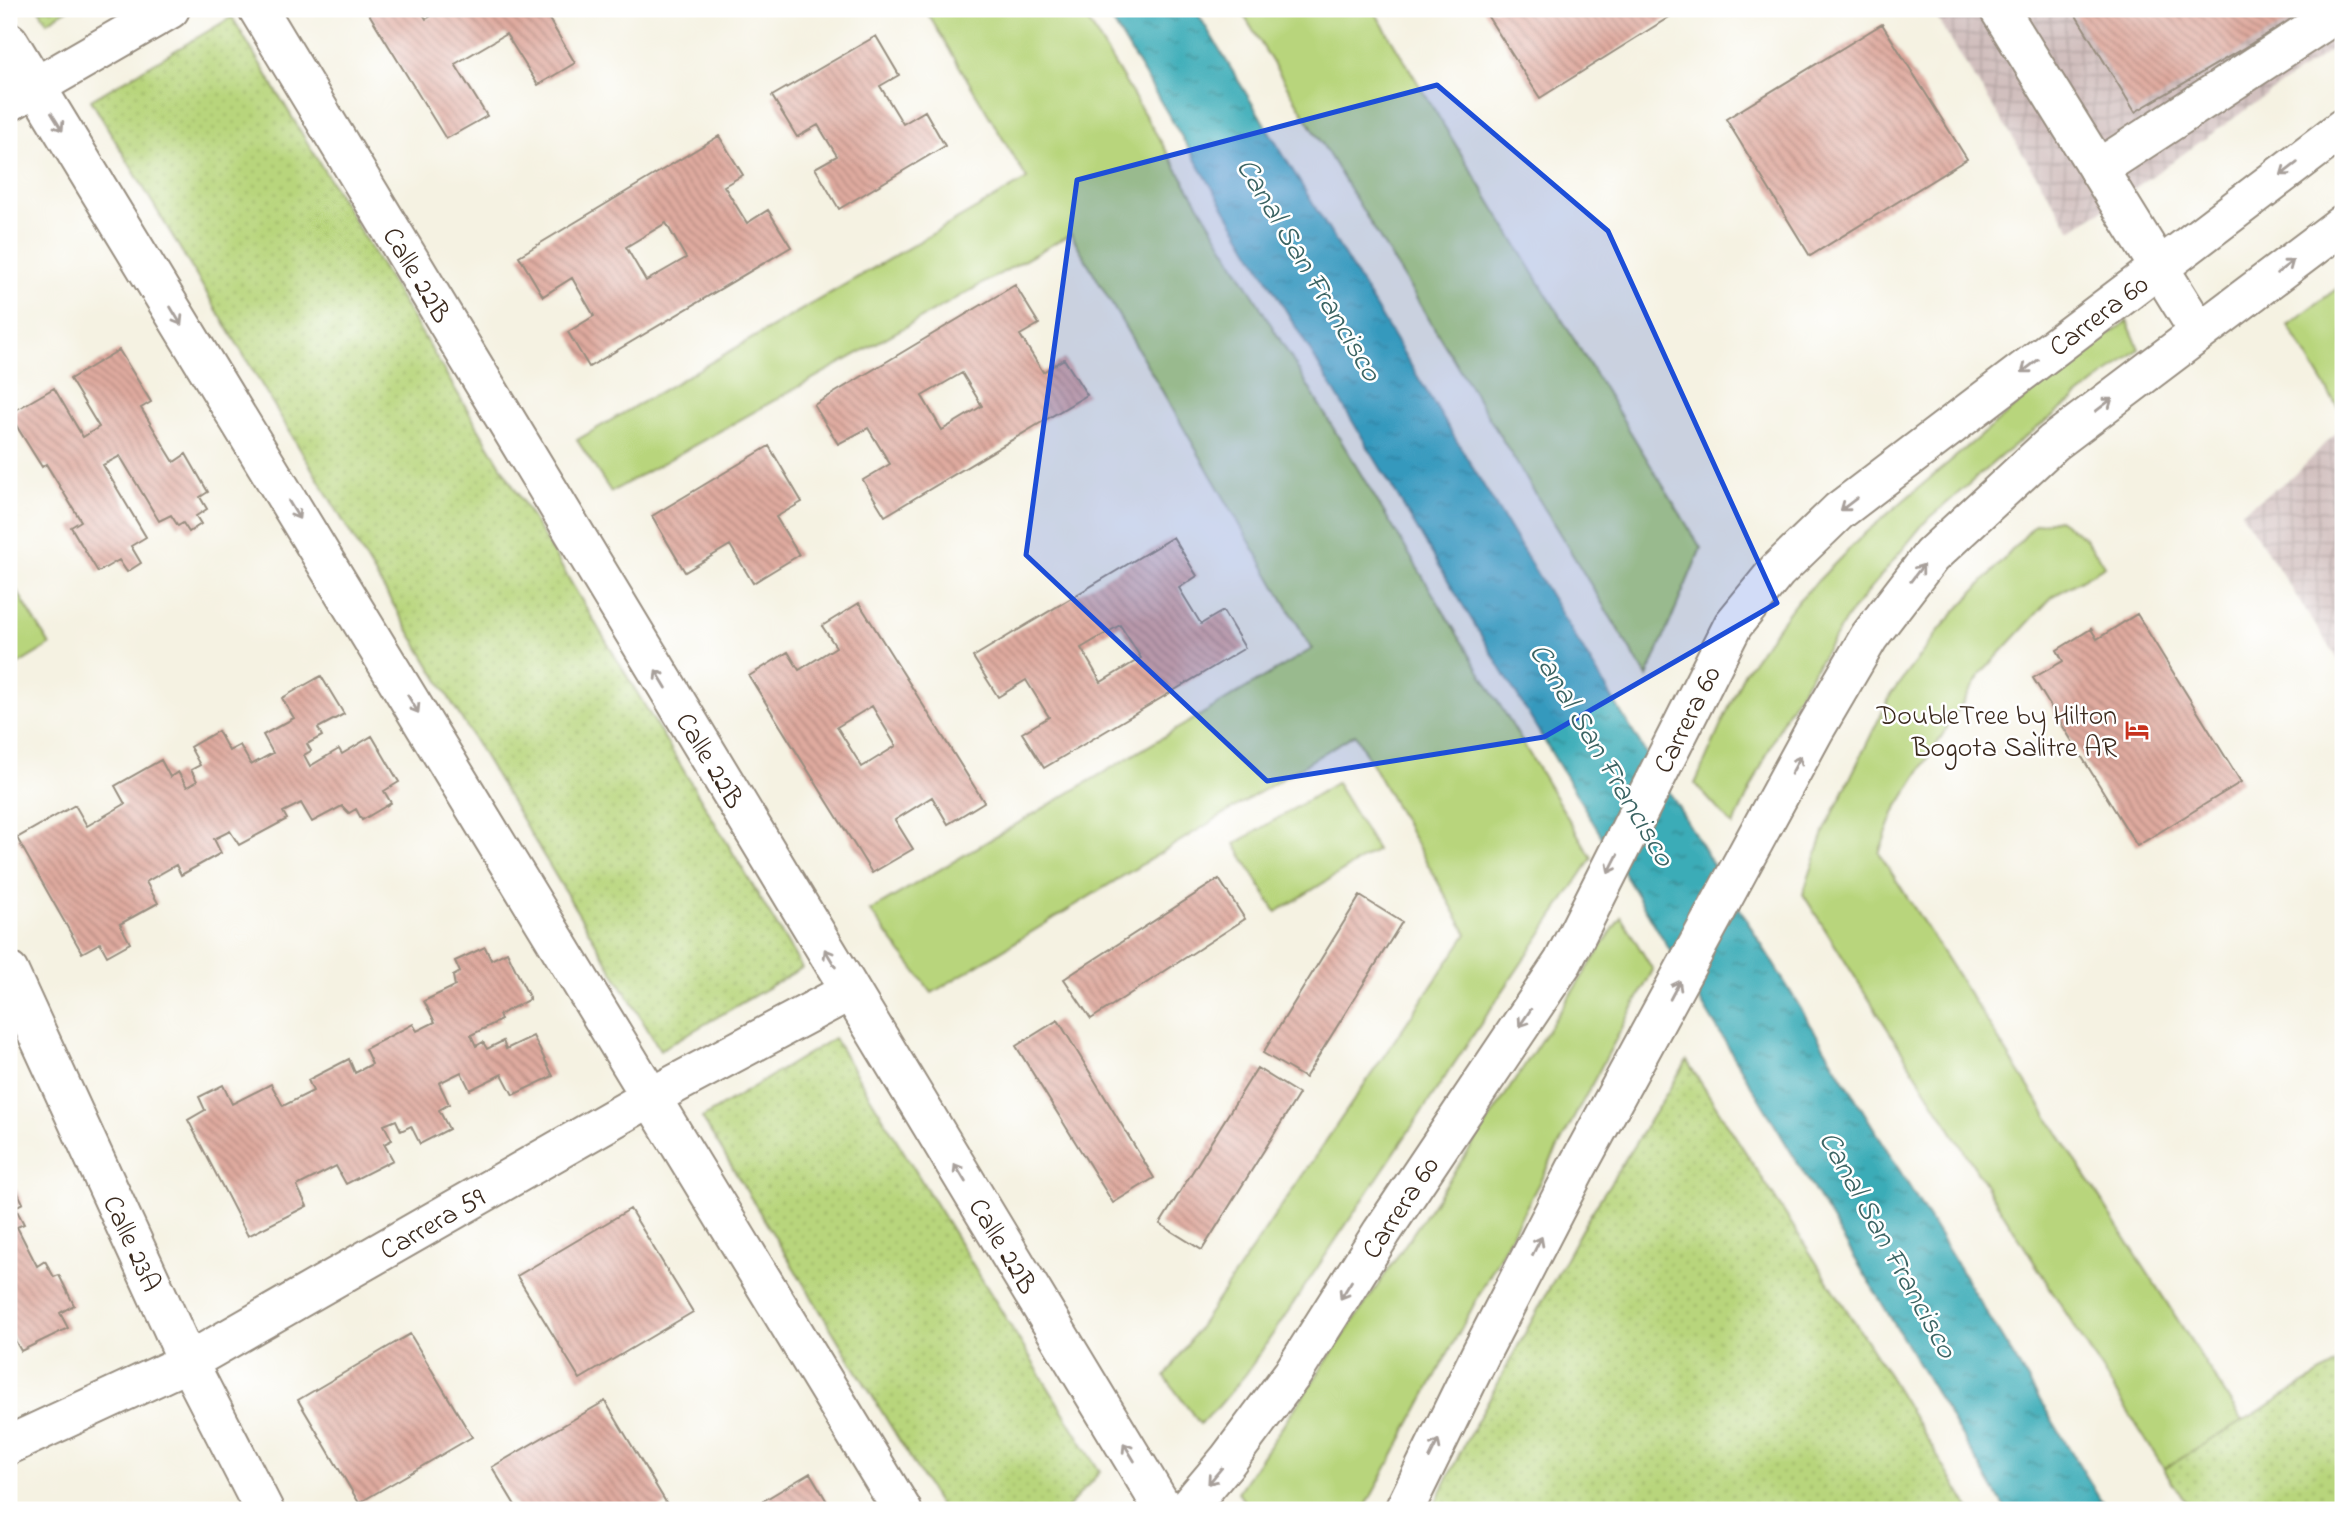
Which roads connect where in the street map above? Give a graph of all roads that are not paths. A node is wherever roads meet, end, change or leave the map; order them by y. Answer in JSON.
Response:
{"nodes":[{"id":1,"x":170,"y":9,"type":"edge"},
{"id":2,"x":258,"y":9,"type":"edge"},
{"id":3,"x":1999,"y":9,"type":"edge"},
{"id":4,"x":2343,"y":9,"type":"edge"},
{"id":5,"x":9,"y":42,"type":"edge"},
{"id":6,"x":22,"y":94,"type":"edge"},
{"id":7,"x":2343,"y":128,"type":"edge"},
{"id":8,"x":2098,"y":169,"type":"junction"},
{"id":9,"x":2343,"y":224,"type":"edge"},
{"id":10,"x":2158,"y":268,"type":"junction"},
{"id":11,"x":2199,"y":332,"type":"junction"},
{"id":12,"x":9,"y":972,"type":"edge"},
{"id":13,"x":850,"y":991,"type":"junction"},
{"id":14,"x":651,"y":1097,"type":"junction"},
{"id":15,"x":188,"y":1362,"type":"junction"},
{"id":16,"x":9,"y":1446,"type":"edge"},
{"id":17,"x":264,"y":1510,"type":"edge"},
{"id":18,"x":902,"y":1510,"type":"edge"},
{"id":19,"x":1164,"y":1510,"type":"edge"},
{"id":20,"x":1186,"y":1510,"type":"edge"},
{"id":21,"x":1404,"y":1510,"type":"edge"}],
"edges":[{"from":1,"to":6,"type":"street"},
{"from":13,"to":2,"type":"street","name":"Calle 22B","one_way":true},
{"from":3,"to":8,"type":"street"},
{"from":4,"to":8,"type":"street"},
{"from":5,"to":6,"type":"street"},
{"from":6,"to":14,"type":"street","one_way":true},
{"from":7,"to":10,"type":"street","name":"Carrera 60","one_way":true},
{"from":8,"to":10,"type":"street"},
{"from":11,"to":9,"type":"street","one_way":true},
{"from":10,"to":11,"type":"street"},
{"from":10,"to":20,"type":"street","name":"Carrera 60","one_way":true},
{"from":21,"to":11,"type":"street","one_way":true},
{"from":12,"to":15,"type":"street","name":"Calle 23A"},
{"from":13,"to":14,"type":"street","name":"Carrera 59"},
{"from":19,"to":13,"type":"street","name":"Calle 22B","one_way":true},
{"from":14,"to":15,"type":"street","name":"Carrera 59"},
{"from":14,"to":18,"type":"street"},
{"from":15,"to":16,"type":"street","name":"Carrera 59"},
{"from":15,"to":17,"type":"street","name":"Calle 23A"}]}
